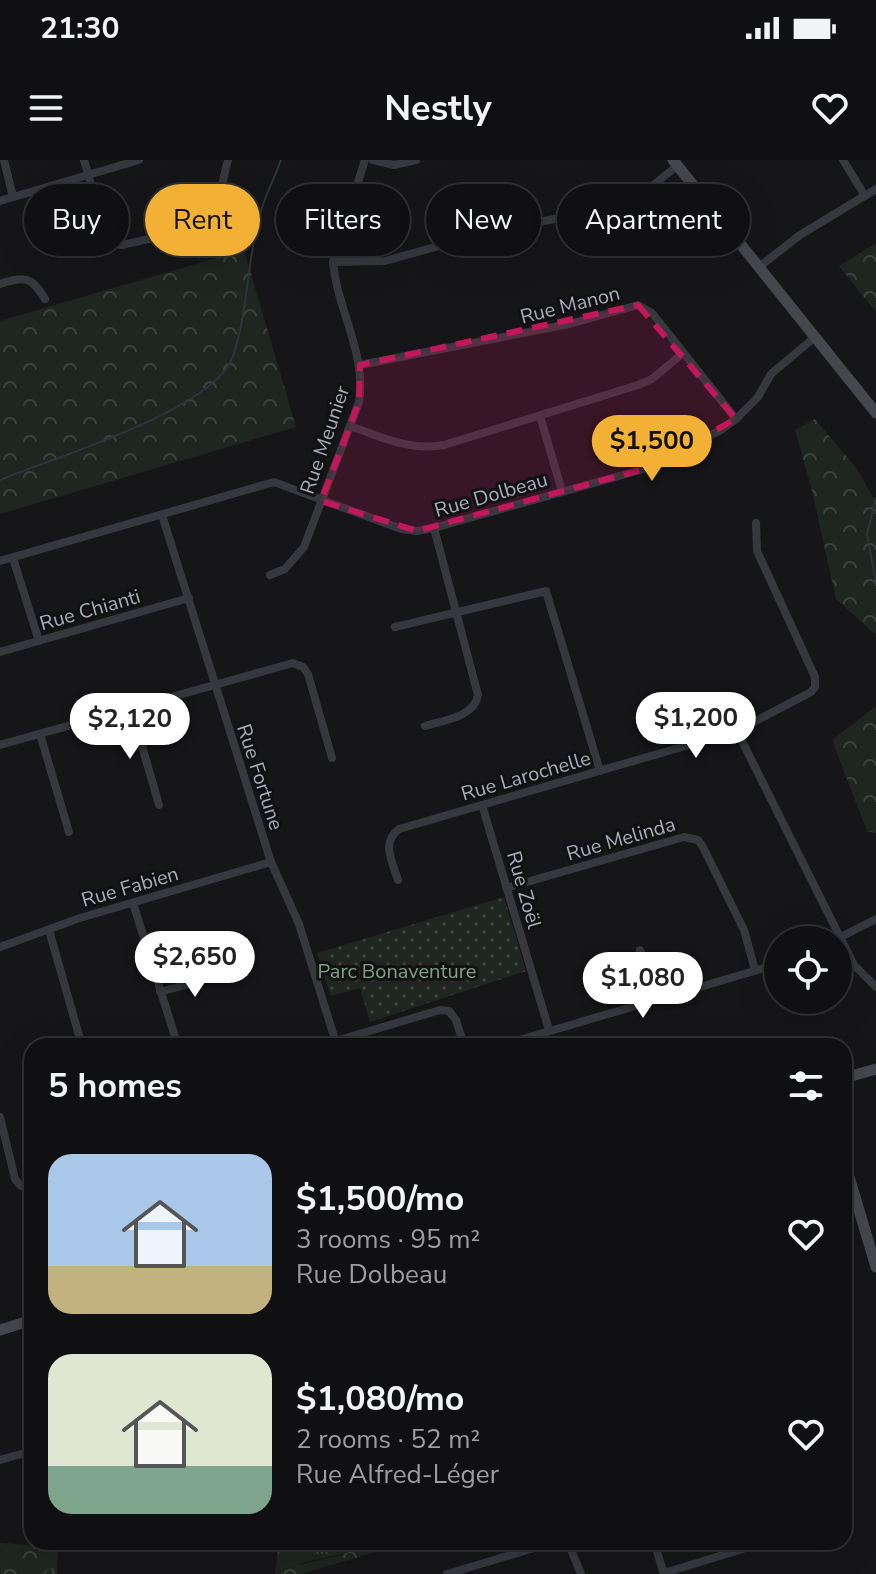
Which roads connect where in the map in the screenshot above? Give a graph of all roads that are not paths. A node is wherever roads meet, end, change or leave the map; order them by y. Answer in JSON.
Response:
{"nodes":[{"id":1,"x":4,"y":160,"type":"edge"},
{"id":2,"x":84,"y":160,"type":"edge"},
{"id":3,"x":139,"y":160,"type":"edge"},
{"id":4,"x":228,"y":160,"type":"edge"},
{"id":5,"x":365,"y":160,"type":"edge"},
{"id":6,"x":373,"y":160,"type":"edge"},
{"id":7,"x":416,"y":160,"type":"edge"},
{"id":8,"x":843,"y":160,"type":"edge"},
{"id":9,"x":675,"y":163,"type":"edge"},
{"id":10,"x":88,"y":176,"type":"junction"},
{"id":11,"x":876,"y":189,"type":"edge"},
{"id":12,"x":865,"y":196,"type":"junction"},
{"id":13,"x":13,"y":197,"type":"junction"},
{"id":14,"x":0,"y":201,"type":"edge"},
{"id":15,"x":333,"y":262,"type":"junction"},
{"id":16,"x":759,"y":267,"type":"junction"},
{"id":17,"x":0,"y":284,"type":"edge"},
{"id":18,"x":45,"y":299,"type":"dead end"},
{"id":19,"x":815,"y":337,"type":"junction"},
{"id":20,"x":683,"y":353,"type":"junction"},
{"id":21,"x":360,"y":365,"type":"junction"},
{"id":22,"x":876,"y":413,"type":"edge"},
{"id":23,"x":540,"y":416,"type":"junction"},
{"id":24,"x":736,"y":419,"type":"junction"},
{"id":25,"x":350,"y":426,"type":"junction"},
{"id":26,"x":562,"y":491,"type":"junction"},
{"id":27,"x":321,"y":501,"type":"junction"},
{"id":28,"x":162,"y":515,"type":"junction"},
{"id":29,"x":756,"y":523,"type":"dead end"},
{"id":30,"x":434,"y":528,"type":"junction"},
{"id":31,"x":13,"y":558,"type":"junction"},
{"id":32,"x":0,"y":561,"type":"edge"},
{"id":33,"x":270,"y":575,"type":"dead end"},
{"id":34,"x":189,"y":598,"type":"junction"},
{"id":35,"x":456,"y":613,"type":"junction"},
{"id":36,"x":395,"y":627,"type":"dead end"},
{"id":37,"x":39,"y":641,"type":"junction"},
{"id":38,"x":0,"y":652,"type":"edge"},
{"id":39,"x":213,"y":684,"type":"junction"},
{"id":40,"x":131,"y":708,"type":"junction"},
{"id":41,"x":425,"y":726,"type":"dead end"},
{"id":42,"x":737,"y":731,"type":"junction"},
{"id":43,"x":40,"y":734,"type":"junction"},
{"id":44,"x":0,"y":745,"type":"edge"},
{"id":45,"x":332,"y":758,"type":"dead end"},
{"id":46,"x":600,"y":771,"type":"junction"},
{"id":47,"x":159,"y":805,"type":"dead end"},
{"id":48,"x":482,"y":805,"type":"junction"},
{"id":49,"x":69,"y":832,"type":"dead end"},
{"id":50,"x":271,"y":862,"type":"junction"},
{"id":51,"x":398,"y":880,"type":"dead end"},
{"id":52,"x":506,"y":888,"type":"junction"},
{"id":53,"x":133,"y":903,"type":"junction"},
{"id":54,"x":876,"y":919,"type":"edge"},
{"id":55,"x":832,"y":926,"type":"edge"},
{"id":56,"x":49,"y":930,"type":"junction"},
{"id":57,"x":852,"y":932,"type":"edge"},
{"id":58,"x":0,"y":947,"type":"edge"},
{"id":59,"x":640,"y":950,"type":"dead end"},
{"id":60,"x":852,"y":962,"type":"edge"},
{"id":61,"x":764,"y":968,"type":"edge"},
{"id":62,"x":755,"y":970,"type":"junction"},
{"id":63,"x":221,"y":975,"type":"dead end"},
{"id":64,"x":876,"y":987,"type":"edge"},
{"id":65,"x":160,"y":992,"type":"junction"},
{"id":66,"x":655,"y":1000,"type":"junction"},
{"id":67,"x":549,"y":1030,"type":"junction"},
{"id":68,"x":80,"y":1038,"type":"edge"},
{"id":69,"x":175,"y":1038,"type":"edge"},
{"id":70,"x":334,"y":1038,"type":"edge"},
{"id":71,"x":354,"y":1038,"type":"edge"},
{"id":72,"x":462,"y":1038,"type":"edge"},
{"id":73,"x":524,"y":1038,"type":"edge"},
{"id":74,"x":876,"y":1069,"type":"edge"},
{"id":75,"x":852,"y":1076,"type":"edge"},
{"id":76,"x":0,"y":1117,"type":"edge"},
{"id":77,"x":24,"y":1187,"type":"edge"},
{"id":78,"x":852,"y":1188,"type":"edge"},
{"id":79,"x":876,"y":1267,"type":"edge"},
{"id":80,"x":24,"y":1322,"type":"edge"},
{"id":81,"x":0,"y":1330,"type":"edge"},
{"id":82,"x":24,"y":1453,"type":"edge"},
{"id":83,"x":0,"y":1460,"type":"edge"},
{"id":84,"x":527,"y":1550,"type":"edge"},
{"id":85,"x":571,"y":1550,"type":"edge"},
{"id":86,"x":656,"y":1550,"type":"edge"},
{"id":87,"x":740,"y":1550,"type":"edge"},
{"id":88,"x":447,"y":1574,"type":"edge"},
{"id":89,"x":581,"y":1574,"type":"edge"},
{"id":90,"x":664,"y":1574,"type":"edge"}],
"edges":[{"from":1,"to":13,"type":"street"},
{"from":2,"to":10,"type":"street"},
{"from":3,"to":10,"type":"street"},
{"from":4,"to":10,"type":"street"},
{"from":5,"to":15,"type":"street","name":"Rue Meunier"},
{"from":6,"to":7,"type":"street"},
{"from":8,"to":12,"type":"street"},
{"from":9,"to":15,"type":"street"},
{"from":9,"to":16,"type":"street"},
{"from":10,"to":13,"type":"street"},
{"from":11,"to":12,"type":"street"},
{"from":12,"to":16,"type":"street"},
{"from":13,"to":14,"type":"street"},
{"from":15,"to":21,"type":"street","name":"Rue Meunier"},
{"from":16,"to":19,"type":"street"},
{"from":17,"to":18,"type":"street"},
{"from":19,"to":22,"type":"street"},
{"from":19,"to":24,"type":"street","name":"Rue Dolbeau"},
{"from":20,"to":21,"type":"street","name":"Rue Manon"},
{"from":20,"to":23,"type":"street"},
{"from":20,"to":24,"type":"street","name":"Rue Manon"},
{"from":21,"to":25,"type":"street","name":"Rue Meunier"},
{"from":23,"to":25,"type":"street"},
{"from":23,"to":26,"type":"street"},
{"from":24,"to":26,"type":"street","name":"Rue Dolbeau"},
{"from":25,"to":27,"type":"street","name":"Rue Meunier"},
{"from":26,"to":30,"type":"street","name":"Rue Dolbeau"},
{"from":27,"to":28,"type":"street","name":"Rue Dolbeau"},
{"from":27,"to":30,"type":"street","name":"Rue Dolbeau"},
{"from":27,"to":33,"type":"street","name":"Rue Meunier"},
{"from":28,"to":31,"type":"street","name":"Rue Dolbeau"},
{"from":28,"to":34,"type":"street","name":"Rue Fortune"},
{"from":29,"to":42,"type":"street","name":"Rue Larochelle"},
{"from":30,"to":35,"type":"street"},
{"from":31,"to":32,"type":"street","name":"Rue Dolbeau"},
{"from":31,"to":37,"type":"street"},
{"from":34,"to":37,"type":"street","name":"Rue Chianti"},
{"from":34,"to":39,"type":"street","name":"Rue Fortune"},
{"from":35,"to":36,"type":"street"},
{"from":35,"to":41,"type":"street"},
{"from":35,"to":46,"type":"street"},
{"from":37,"to":38,"type":"street","name":"Rue Chianti"},
{"from":39,"to":40,"type":"street"},
{"from":39,"to":45,"type":"street"},
{"from":39,"to":50,"type":"street","name":"Rue Fortune"},
{"from":40,"to":43,"type":"street"},
{"from":40,"to":47,"type":"street"},
{"from":42,"to":46,"type":"street","name":"Rue Larochelle"},
{"from":42,"to":55,"type":"street"},
{"from":43,"to":44,"type":"street"},
{"from":43,"to":49,"type":"street"},
{"from":46,"to":48,"type":"street","name":"Rue Larochelle"},
{"from":48,"to":51,"type":"street","name":"Rue Larochelle"},
{"from":48,"to":52,"type":"street","name":"Rue Zoël"},
{"from":50,"to":53,"type":"street","name":"Rue Fabien"},
{"from":50,"to":70,"type":"street","name":"Rue Fortune"},
{"from":52,"to":62,"type":"street","name":"Rue Melinda"},
{"from":52,"to":67,"type":"street","name":"Rue Zoël"},
{"from":53,"to":56,"type":"street","name":"Rue Fabien"},
{"from":53,"to":65,"type":"street"},
{"from":54,"to":57,"type":"street"},
{"from":56,"to":58,"type":"street","name":"Rue Fabien"},
{"from":56,"to":68,"type":"street"},
{"from":59,"to":66,"type":"street"},
{"from":60,"to":64,"type":"street"},
{"from":61,"to":62,"type":"street"},
{"from":62,"to":66,"type":"street"},
{"from":63,"to":65,"type":"street"},
{"from":65,"to":69,"type":"street"},
{"from":66,"to":67,"type":"street"},
{"from":67,"to":73,"type":"street"},
{"from":71,"to":72,"type":"street"},
{"from":74,"to":75,"type":"street"},
{"from":76,"to":77,"type":"street"},
{"from":78,"to":79,"type":"street"},
{"from":80,"to":81,"type":"street"},
{"from":82,"to":83,"type":"street"},
{"from":84,"to":88,"type":"street"},
{"from":85,"to":89,"type":"street"},
{"from":86,"to":90,"type":"street"},
{"from":87,"to":90,"type":"street"}]}
